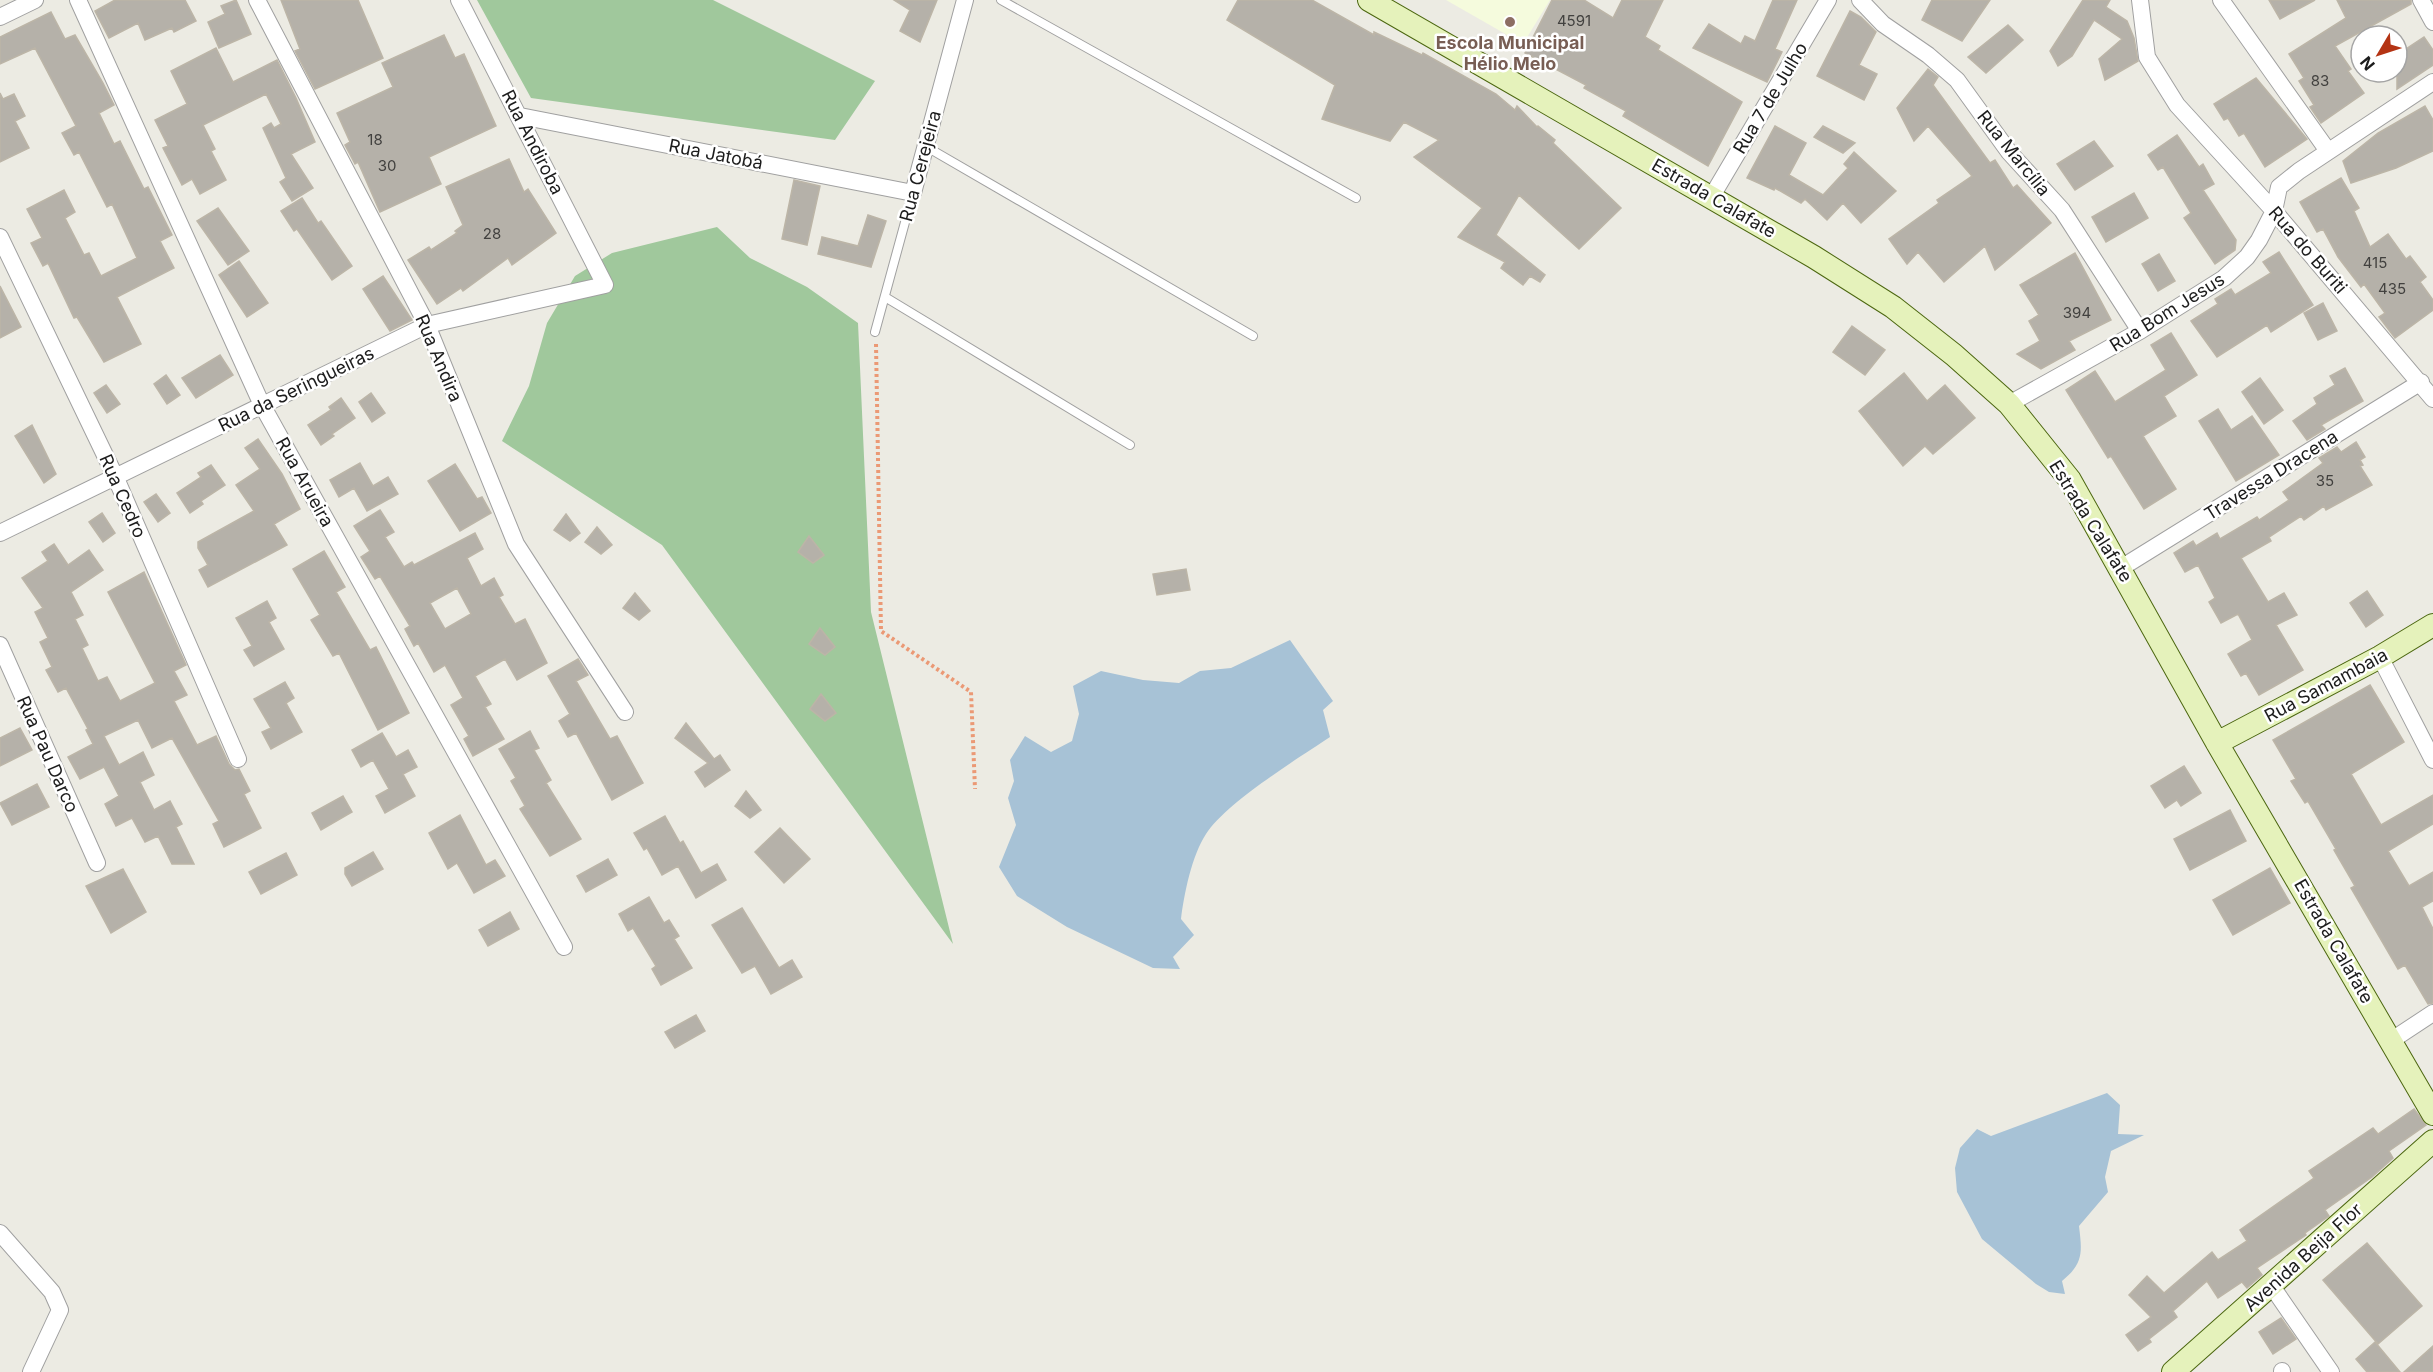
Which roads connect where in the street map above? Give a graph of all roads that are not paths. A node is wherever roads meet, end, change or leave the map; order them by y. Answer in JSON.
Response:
{"nodes":[{"id":1,"x":35,"y":0,"type":"edge"},
{"id":2,"x":78,"y":0,"type":"edge"},
{"id":3,"x":257,"y":0,"type":"edge"},
{"id":4,"x":459,"y":0,"type":"edge"},
{"id":5,"x":965,"y":0,"type":"edge"},
{"id":6,"x":1001,"y":0,"type":"edge"},
{"id":7,"x":1369,"y":0,"type":"edge"},
{"id":8,"x":1828,"y":0,"type":"edge"},
{"id":9,"x":1860,"y":0,"type":"edge"},
{"id":10,"x":2140,"y":0,"type":"edge"},
{"id":11,"x":2221,"y":0,"type":"edge"},
{"id":12,"x":2421,"y":0,"type":"edge"},
{"id":13,"x":0,"y":17,"type":"edge"},
{"id":14,"x":2433,"y":22,"type":"edge"},
{"id":15,"x":2433,"y":82,"type":"edge"},
{"id":16,"x":519,"y":116,"type":"junction"},
{"id":17,"x":926,"y":146,"type":"junction"},
{"id":18,"x":2328,"y":151,"type":"junction"},
{"id":19,"x":913,"y":193,"type":"junction"},
{"id":20,"x":1712,"y":196,"type":"junction"},
{"id":21,"x":1356,"y":198,"type":"dead end"},
{"id":22,"x":2274,"y":211,"type":"junction"},
{"id":23,"x":0,"y":237,"type":"edge"},
{"id":24,"x":605,"y":285,"type":"joint"},
{"id":25,"x":885,"y":297,"type":"junction"},
{"id":26,"x":427,"y":325,"type":"junction"},
{"id":27,"x":2140,"y":331,"type":"junction"},
{"id":28,"x":875,"y":332,"type":"road end"},
{"id":29,"x":1253,"y":336,"type":"dead end"},
{"id":30,"x":2421,"y":382,"type":"junction"},
{"id":31,"x":2433,"y":399,"type":"edge"},
{"id":32,"x":2009,"y":404,"type":"junction"},
{"id":33,"x":262,"y":405,"type":"junction"},
{"id":34,"x":1130,"y":446,"type":"dead end"},
{"id":35,"x":115,"y":476,"type":"junction"},
{"id":36,"x":0,"y":533,"type":"edge"},
{"id":37,"x":2121,"y":568,"type":"junction"},
{"id":38,"x":2433,"y":625,"type":"edge"},
{"id":39,"x":0,"y":645,"type":"edge"},
{"id":40,"x":2380,"y":657,"type":"junction"},
{"id":41,"x":625,"y":712,"type":"dead end"},
{"id":42,"x":2217,"y":743,"type":"junction"},
{"id":43,"x":238,"y":759,"type":"dead end"},
{"id":44,"x":2433,"y":760,"type":"edge"},
{"id":45,"x":97,"y":863,"type":"dead end"},
{"id":46,"x":564,"y":947,"type":"dead end"},
{"id":47,"x":2433,"y":1013,"type":"edge"},
{"id":48,"x":2392,"y":1040,"type":"junction"},
{"id":49,"x":2433,"y":1114,"type":"edge"},
{"id":50,"x":2433,"y":1141,"type":"edge"},
{"id":51,"x":0,"y":1233,"type":"edge"},
{"id":52,"x":2271,"y":1285,"type":"junction"},
{"id":53,"x":31,"y":1372,"type":"edge"},
{"id":54,"x":2173,"y":1372,"type":"edge"},
{"id":55,"x":2331,"y":1372,"type":"edge"}],
"edges":[{"from":1,"to":13,"type":"street"},
{"from":2,"to":33,"type":"street","name":"Rua Arueira"},
{"from":3,"to":26,"type":"street","name":"Rua Andira"},
{"from":4,"to":16,"type":"street","name":"Rua Andiroba"},
{"from":5,"to":17,"type":"street","name":"Rua Cerejeira"},
{"from":6,"to":21,"type":"lane"},
{"from":7,"to":20,"type":"street","name":"Estrada Calafate"},
{"from":8,"to":20,"type":"street","name":"Rua 7 de Julho"},
{"from":9,"to":27,"type":"street","name":"Rua Marcília"},
{"from":10,"to":22,"type":"street","name":"Rua do Buriti"},
{"from":11,"to":18,"type":"street"},
{"from":12,"to":14,"type":"street"},
{"from":15,"to":18,"type":"street","name":"Rua Bom Jesus"},
{"from":16,"to":19,"type":"street","name":"Rua Jatobá"},
{"from":16,"to":24,"type":"street","name":"Rua Andiroba"},
{"from":17,"to":19,"type":"street","name":"Rua Cerejeira"},
{"from":17,"to":29,"type":"lane"},
{"from":18,"to":22,"type":"street","name":"Rua Bom Jesus"},
{"from":19,"to":25,"type":"lane","name":"Rua Cerejeira"},
{"from":20,"to":32,"type":"street","name":"Estrada Calafate"},
{"from":22,"to":27,"type":"street","name":"Rua Bom Jesus"},
{"from":22,"to":30,"type":"street","name":"Rua do Buriti"},
{"from":23,"to":35,"type":"street","name":"Rua Cedro"},
{"from":24,"to":26,"type":"street","name":"Rua da Seringueiras"},
{"from":25,"to":28,"type":"lane","name":"Rua Cerejeira"},
{"from":25,"to":34,"type":"lane"},
{"from":26,"to":33,"type":"street","name":"Rua da Seringueiras"},
{"from":26,"to":41,"type":"street","name":"Rua Andira"},
{"from":27,"to":32,"type":"street","name":"Rua Bom Jesus"},
{"from":30,"to":31,"type":"street","name":"Rua do Buriti"},
{"from":30,"to":37,"type":"street","name":"Travessa Dracena"},
{"from":32,"to":37,"type":"street","name":"Estrada Calafate"},
{"from":33,"to":35,"type":"street","name":"Rua da Seringueiras"},
{"from":33,"to":46,"type":"street","name":"Rua Arueira"},
{"from":35,"to":36,"type":"street","name":"Rua da Seringueiras"},
{"from":35,"to":43,"type":"street","name":"Rua Cedro"},
{"from":37,"to":42,"type":"street","name":"Estrada Calafate"},
{"from":38,"to":40,"type":"street","name":"Rua Samambaia"},
{"from":39,"to":45,"type":"street","name":"Rua Pau Darco"},
{"from":40,"to":42,"type":"street","name":"Rua Samambaia"},
{"from":40,"to":44,"type":"street"},
{"from":42,"to":48,"type":"street","name":"Estrada Calafate"},
{"from":47,"to":48,"type":"street"},
{"from":48,"to":49,"type":"street","name":"Estrada Calafate"},
{"from":50,"to":52,"type":"street","name":"Avenida Beija Flor"},
{"from":51,"to":53,"type":"street"},
{"from":52,"to":54,"type":"street","name":"Avenida Beija Flor"},
{"from":52,"to":55,"type":"street"}]}
